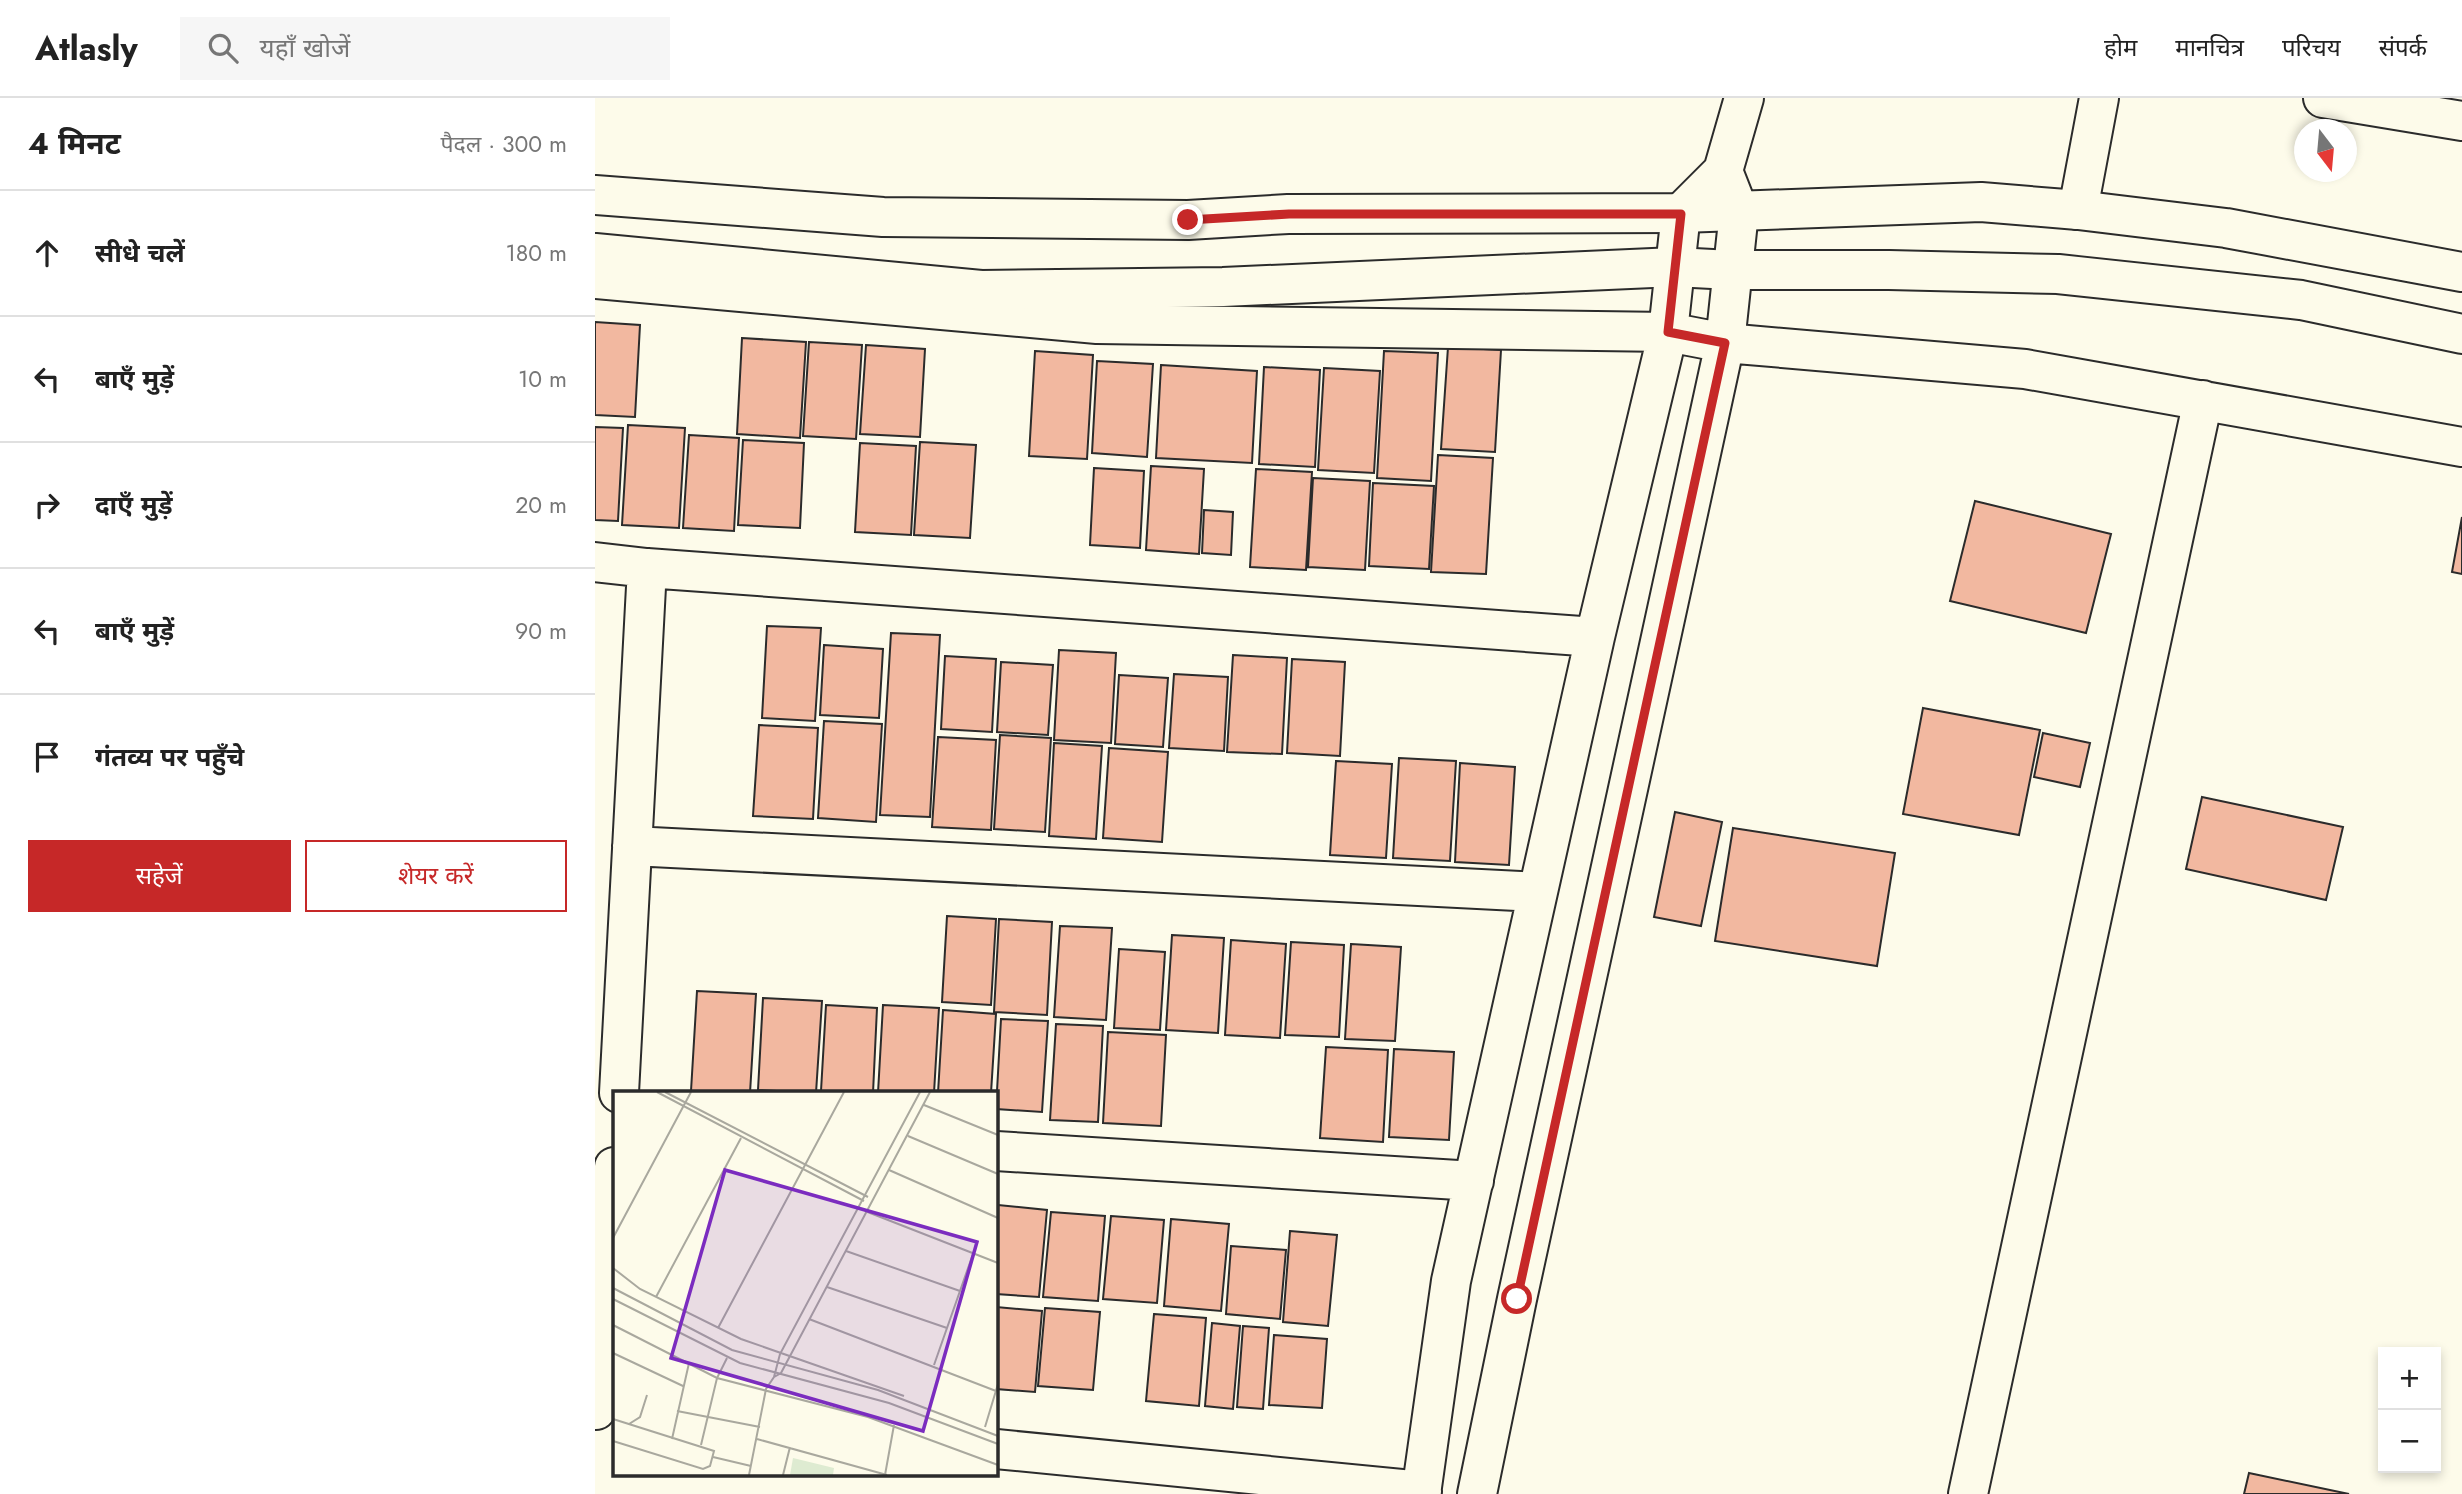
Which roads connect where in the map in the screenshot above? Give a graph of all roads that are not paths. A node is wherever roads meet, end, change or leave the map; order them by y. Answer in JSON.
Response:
{"nodes":[{"id":1,"x":1744,"y":98,"type":"edge"},
{"id":2,"x":2099,"y":98,"type":"edge"},
{"id":3,"x":2329,"y":99,"type":"edge"},
{"id":4,"x":2462,"y":121,"type":"edge"},
{"id":5,"x":1723,"y":171,"type":"junction"},
{"id":6,"x":595,"y":195,"type":"edge"},
{"id":7,"x":2078,"y":210,"type":"junction"},
{"id":8,"x":1739,"y":212,"type":"junction"},
{"id":9,"x":1681,"y":214,"type":"junction"},
{"id":10,"x":595,"y":253,"type":"edge"},
{"id":11,"x":1675,"y":267,"type":"junction"},
{"id":12,"x":1731,"y":270,"type":"junction"},
{"id":13,"x":2462,"y":272,"type":"edge"},
{"id":14,"x":595,"y":279,"type":"edge"},
{"id":15,"x":1668,"y":332,"type":"junction"},
{"id":16,"x":2462,"y":334,"type":"edge"},
{"id":17,"x":1725,"y":343,"type":"junction"},
{"id":18,"x":2203,"y":400,"type":"junction"},
{"id":19,"x":2462,"y":447,"type":"edge"},
{"id":20,"x":595,"y":562,"type":"edge"},
{"id":21,"x":647,"y":568,"type":"junction"},
{"id":22,"x":1595,"y":637,"type":"junction"},
{"id":23,"x":632,"y":846,"type":"junction"},
{"id":24,"x":1538,"y":892,"type":"junction"},
{"id":25,"x":619,"y":1091,"type":"edge"},
{"id":26,"x":997,"y":1151,"type":"edge"},
{"id":27,"x":1474,"y":1181,"type":"junction"},
{"id":28,"x":613,"y":1187,"type":"edge"},
{"id":29,"x":602,"y":1410,"type":"edge"},
{"id":30,"x":997,"y":1449,"type":"edge"},
{"id":31,"x":1421,"y":1492,"type":"edge"},
{"id":32,"x":1477,"y":1494,"type":"edge"},
{"id":33,"x":1968,"y":1494,"type":"edge"}],
"edges":[{"from":1,"to":5,"type":"street"},
{"from":2,"to":7,"type":"street"},
{"from":3,"to":4,"type":"street"},
{"from":5,"to":8,"type":"street"},
{"from":5,"to":9,"type":"street"},
{"from":6,"to":9,"type":"street"},
{"from":7,"to":8,"type":"street"},
{"from":7,"to":13,"type":"street"},
{"from":8,"to":9,"type":"street"},
{"from":8,"to":12,"type":"street"},
{"from":9,"to":11,"type":"street"},
{"from":10,"to":11,"type":"street"},
{"from":11,"to":12,"type":"street"},
{"from":11,"to":15,"type":"street"},
{"from":12,"to":16,"type":"street"},
{"from":12,"to":17,"type":"street"},
{"from":14,"to":15,"type":"street"},
{"from":15,"to":17,"type":"street"},
{"from":15,"to":22,"type":"street"},
{"from":17,"to":18,"type":"street"},
{"from":17,"to":32,"type":"street"},
{"from":18,"to":19,"type":"street"},
{"from":18,"to":33,"type":"street"},
{"from":20,"to":21,"type":"street"},
{"from":21,"to":22,"type":"street"},
{"from":21,"to":23,"type":"street"},
{"from":22,"to":24,"type":"street"},
{"from":23,"to":24,"type":"street"},
{"from":23,"to":25,"type":"street"},
{"from":24,"to":27,"type":"street"},
{"from":26,"to":27,"type":"street"},
{"from":27,"to":31,"type":"street"},
{"from":28,"to":29,"type":"street"},
{"from":30,"to":31,"type":"street"}]}
